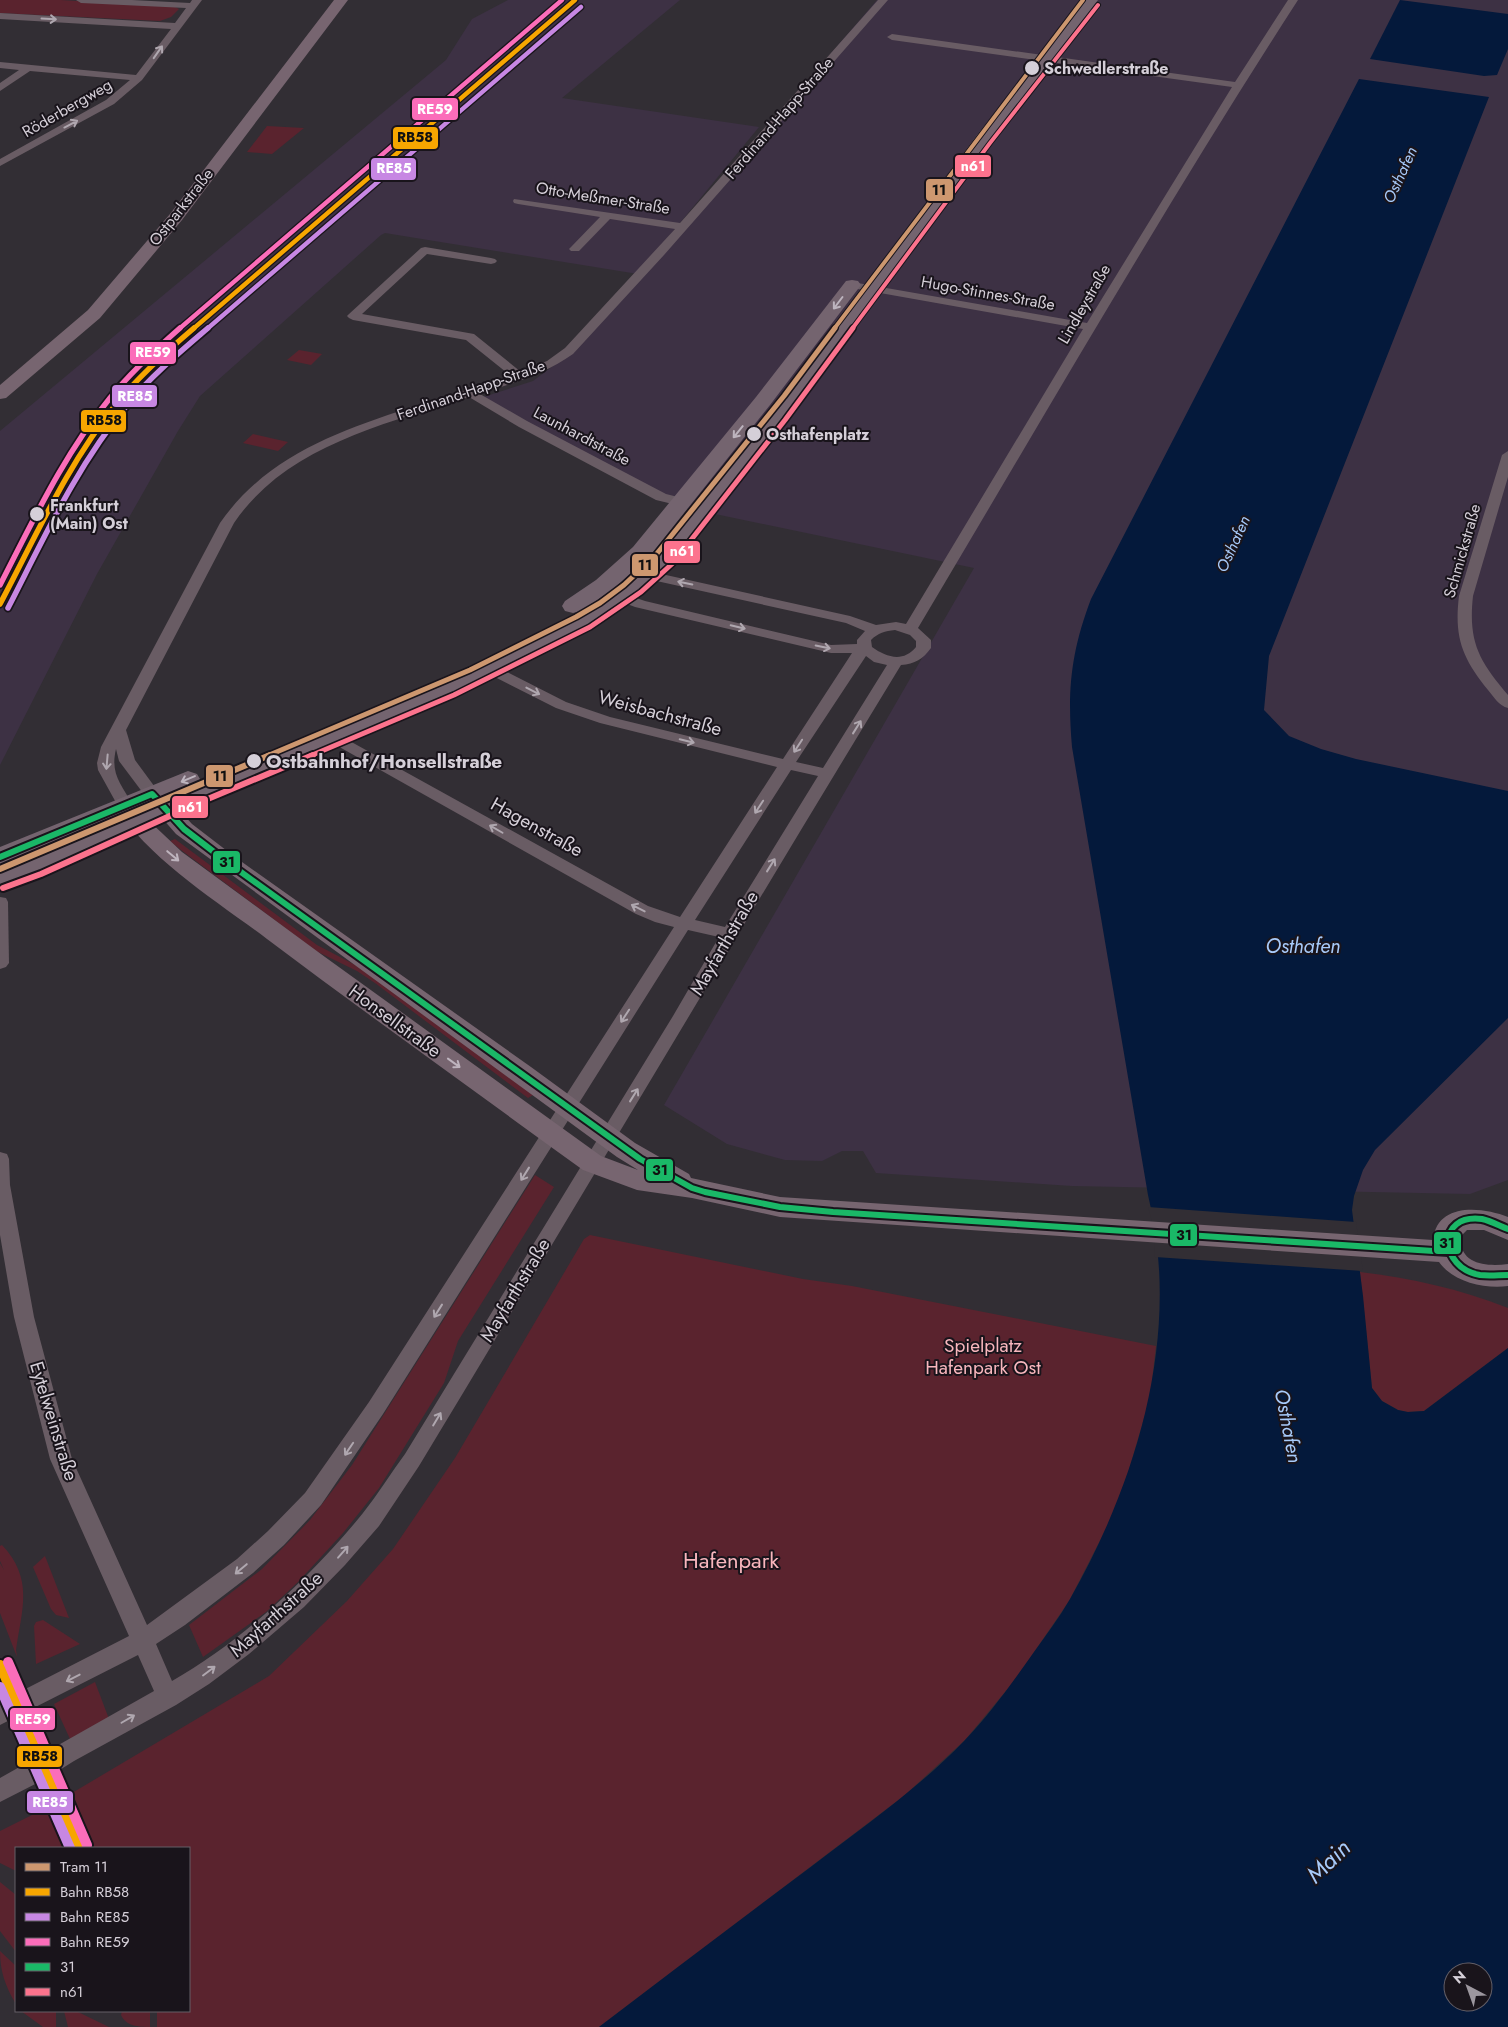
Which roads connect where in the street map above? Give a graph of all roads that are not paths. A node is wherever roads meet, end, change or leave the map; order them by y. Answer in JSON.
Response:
{"nodes":[{"id":1,"x":82,"y":0,"type":"edge"},
{"id":2,"x":341,"y":0,"type":"edge"},
{"id":3,"x":883,"y":0,"type":"edge"},
{"id":4,"x":1090,"y":0,"type":"edge"},
{"id":5,"x":1293,"y":0,"type":"edge"},
{"id":6,"x":194,"y":3,"type":"edge"},
{"id":7,"x":0,"y":16,"type":"edge"},
{"id":8,"x":176,"y":26,"type":"junction"},
{"id":9,"x":892,"y":37,"type":"dead end"},
{"id":10,"x":1035,"y":53,"type":"junction"},
{"id":11,"x":0,"y":65,"type":"edge"},
{"id":12,"x":27,"y":68,"type":"junction"},
{"id":13,"x":139,"y":78,"type":"junction"},
{"id":14,"x":1238,"y":85,"type":"junction"},
{"id":15,"x":0,"y":88,"type":"edge"},
{"id":16,"x":0,"y":163,"type":"edge"},
{"id":17,"x":518,"y":201,"type":"dead end"},
{"id":18,"x":608,"y":215,"type":"junction"},
{"id":19,"x":683,"y":227,"type":"junction"},
{"id":20,"x":575,"y":249,"type":"dead end"},
{"id":21,"x":491,"y":261,"type":"dead end"},
{"id":22,"x":852,"y":285,"type":"junction"},
{"id":23,"x":872,"y":289,"type":"junction"},
{"id":24,"x":1090,"y":327,"type":"junction"},
{"id":25,"x":520,"y":377,"type":"junction"},
{"id":26,"x":470,"y":393,"type":"junction"},
{"id":27,"x":0,"y":394,"type":"edge"},
{"id":28,"x":1508,"y":454,"type":"edge"},
{"id":29,"x":719,"y":489,"type":"junction"},
{"id":30,"x":681,"y":502,"type":"junction"},
{"id":31,"x":690,"y":525,"type":"junction"},
{"id":32,"x":648,"y":575,"type":"junction"},
{"id":33,"x":614,"y":586,"type":"junction"},
{"id":34,"x":910,"y":629,"type":"junction"},
{"id":35,"x":875,"y":630,"type":"junction"},
{"id":36,"x":865,"y":649,"type":"junction"},
{"id":37,"x":896,"y":662,"type":"junction"},
{"id":38,"x":490,"y":669,"type":"junction"},
{"id":39,"x":1508,"y":704,"type":"edge"},
{"id":40,"x":118,"y":729,"type":"junction"},
{"id":41,"x":332,"y":737,"type":"junction"},
{"id":42,"x":786,"y":766,"type":"junction"},
{"id":43,"x":827,"y":774,"type":"junction"},
{"id":44,"x":158,"y":802,"type":"junction"},
{"id":45,"x":131,"y":814,"type":"junction"},
{"id":46,"x":0,"y":857,"type":"edge"},
{"id":47,"x":0,"y":880,"type":"edge"},
{"id":48,"x":0,"y":902,"type":"edge"},
{"id":49,"x":684,"y":923,"type":"junction"},
{"id":50,"x":729,"y":934,"type":"junction"},
{"id":51,"x":0,"y":963,"type":"edge"},
{"id":52,"x":566,"y":1105,"type":"junction"},
{"id":53,"x":550,"y":1132,"type":"junction"},
{"id":54,"x":608,"y":1136,"type":"junction"},
{"id":55,"x":0,"y":1159,"type":"edge"},
{"id":56,"x":592,"y":1163,"type":"junction"},
{"id":57,"x":692,"y":1188,"type":"junction"},
{"id":58,"x":1506,"y":1226,"type":"edge"},
{"id":59,"x":1449,"y":1252,"type":"junction"},
{"id":60,"x":1508,"y":1275,"type":"edge"},
{"id":61,"x":142,"y":1641,"type":"junction"},
{"id":62,"x":168,"y":1696,"type":"junction"},
{"id":63,"x":0,"y":1714,"type":"edge"},
{"id":64,"x":0,"y":1791,"type":"edge"}],
"edges":[{"from":1,"to":6,"type":"street"},
{"from":2,"to":27,"type":"street","name":"Ostparkstraße"},
{"from":3,"to":19,"type":"street","name":"Ferdinand-Happ-Straße"},
{"from":4,"to":10,"type":"main road"},
{"from":5,"to":14,"type":"street","name":"Lindleystraße"},
{"from":6,"to":8,"type":"street","name":"Röderbergweg"},
{"from":7,"to":8,"type":"street","one_way":true},
{"from":13,"to":8,"type":"street","name":"Röderbergweg","one_way":true},
{"from":9,"to":10,"type":"street"},
{"from":10,"to":14,"type":"street"},
{"from":10,"to":22,"type":"main road"},
{"from":10,"to":23,"type":"main road"},
{"from":11,"to":12,"type":"street"},
{"from":12,"to":13,"type":"street"},
{"from":12,"to":15,"type":"street"},
{"from":16,"to":13,"type":"street","name":"Röderbergweg","one_way":true},
{"from":14,"to":24,"type":"street","name":"Lindleystraße"},
{"from":17,"to":18,"type":"street","name":"Otto-Meßmer-Straße"},
{"from":18,"to":19,"type":"street","name":"Otto-Meßmer-Straße"},
{"from":18,"to":20,"type":"street"},
{"from":19,"to":25,"type":"street","name":"Ferdinand-Happ-Straße"},
{"from":21,"to":25,"type":"street"},
{"from":22,"to":23,"type":"street","name":"Hugo-Stinnes-Straße"},
{"from":22,"to":30,"type":"main road","one_way":true},
{"from":23,"to":24,"type":"street","name":"Hugo-Stinnes-Straße"},
{"from":23,"to":29,"type":"main road"},
{"from":24,"to":34,"type":"street","name":"Lindleystraße"},
{"from":25,"to":26,"type":"street","name":"Ferdinand-Happ-Straße"},
{"from":26,"to":30,"type":"street","name":"Launhardtstraße"},
{"from":26,"to":40,"type":"street","name":"Ferdinand-Happ-Straße"},
{"from":28,"to":39,"type":"street","name":"Schmickstraße"},
{"from":29,"to":30,"type":"main road"},
{"from":29,"to":31,"type":"main road"},
{"from":30,"to":31,"type":"main road"},
{"from":30,"to":33,"type":"main road"},
{"from":31,"to":32,"type":"main road"},
{"from":32,"to":33,"type":"main road"},
{"from":35,"to":32,"type":"street","one_way":true},
{"from":33,"to":36,"type":"street","one_way":true},
{"from":33,"to":38,"type":"main road"},
{"from":33,"to":44,"type":"main road","one_way":true},
{"from":34,"to":35,"type":"street"},
{"from":34,"to":37,"type":"street"},
{"from":35,"to":36,"type":"street"},
{"from":36,"to":37,"type":"street"},
{"from":36,"to":42,"type":"street","one_way":true},
{"from":43,"to":37,"type":"street","name":"Mayfarthstraße","one_way":true},
{"from":38,"to":41,"type":"main road"},
{"from":38,"to":42,"type":"street","name":"Weisbachstraße","one_way":true},
{"from":40,"to":44,"type":"street"},
{"from":40,"to":45,"type":"street","name":"Ferdinand-Happ-Straße","one_way":true},
{"from":41,"to":44,"type":"main road"},
{"from":49,"to":41,"type":"street","name":"Hagenstraße","one_way":true},
{"from":42,"to":43,"type":"street","name":"Weisbachstraße"},
{"from":42,"to":49,"type":"street","one_way":true},
{"from":50,"to":43,"type":"street","name":"Mayfarthstraße","one_way":true},
{"from":44,"to":45,"type":"main road"},
{"from":44,"to":52,"type":"street","name":"Honsellstraße"},
{"from":45,"to":46,"type":"main road"},
{"from":45,"to":47,"type":"main road"},
{"from":45,"to":53,"type":"street","name":"Honsellstraße","one_way":true},
{"from":48,"to":51,"type":"street"},
{"from":49,"to":50,"type":"street","name":"Hagenstraße"},
{"from":49,"to":52,"type":"street","one_way":true},
{"from":54,"to":50,"type":"street","name":"Mayfarthstraße","one_way":true},
{"from":52,"to":53,"type":"street"},
{"from":52,"to":54,"type":"street","name":"Honsellstraße"},
{"from":53,"to":56,"type":"street","name":"Honsellstraße"},
{"from":53,"to":61,"type":"street","one_way":true},
{"from":54,"to":56,"type":"street","name":"Mayfarthstraße"},
{"from":54,"to":57,"type":"street","name":"Honsellstraße"},
{"from":55,"to":61,"type":"street","name":"Eytelweinstraße"},
{"from":56,"to":57,"type":"street","name":"Honsellstraße"},
{"from":62,"to":56,"type":"street","name":"Mayfarthstraße","one_way":true},
{"from":57,"to":59,"type":"street","name":"Honsellstraße"},
{"from":58,"to":59,"type":"street"},
{"from":59,"to":60,"type":"street"},
{"from":61,"to":62,"type":"street","name":"Eytelweinstraße"},
{"from":61,"to":63,"type":"street","one_way":true},
{"from":64,"to":62,"type":"street","name":"Mayfarthstraße","one_way":true}]}
